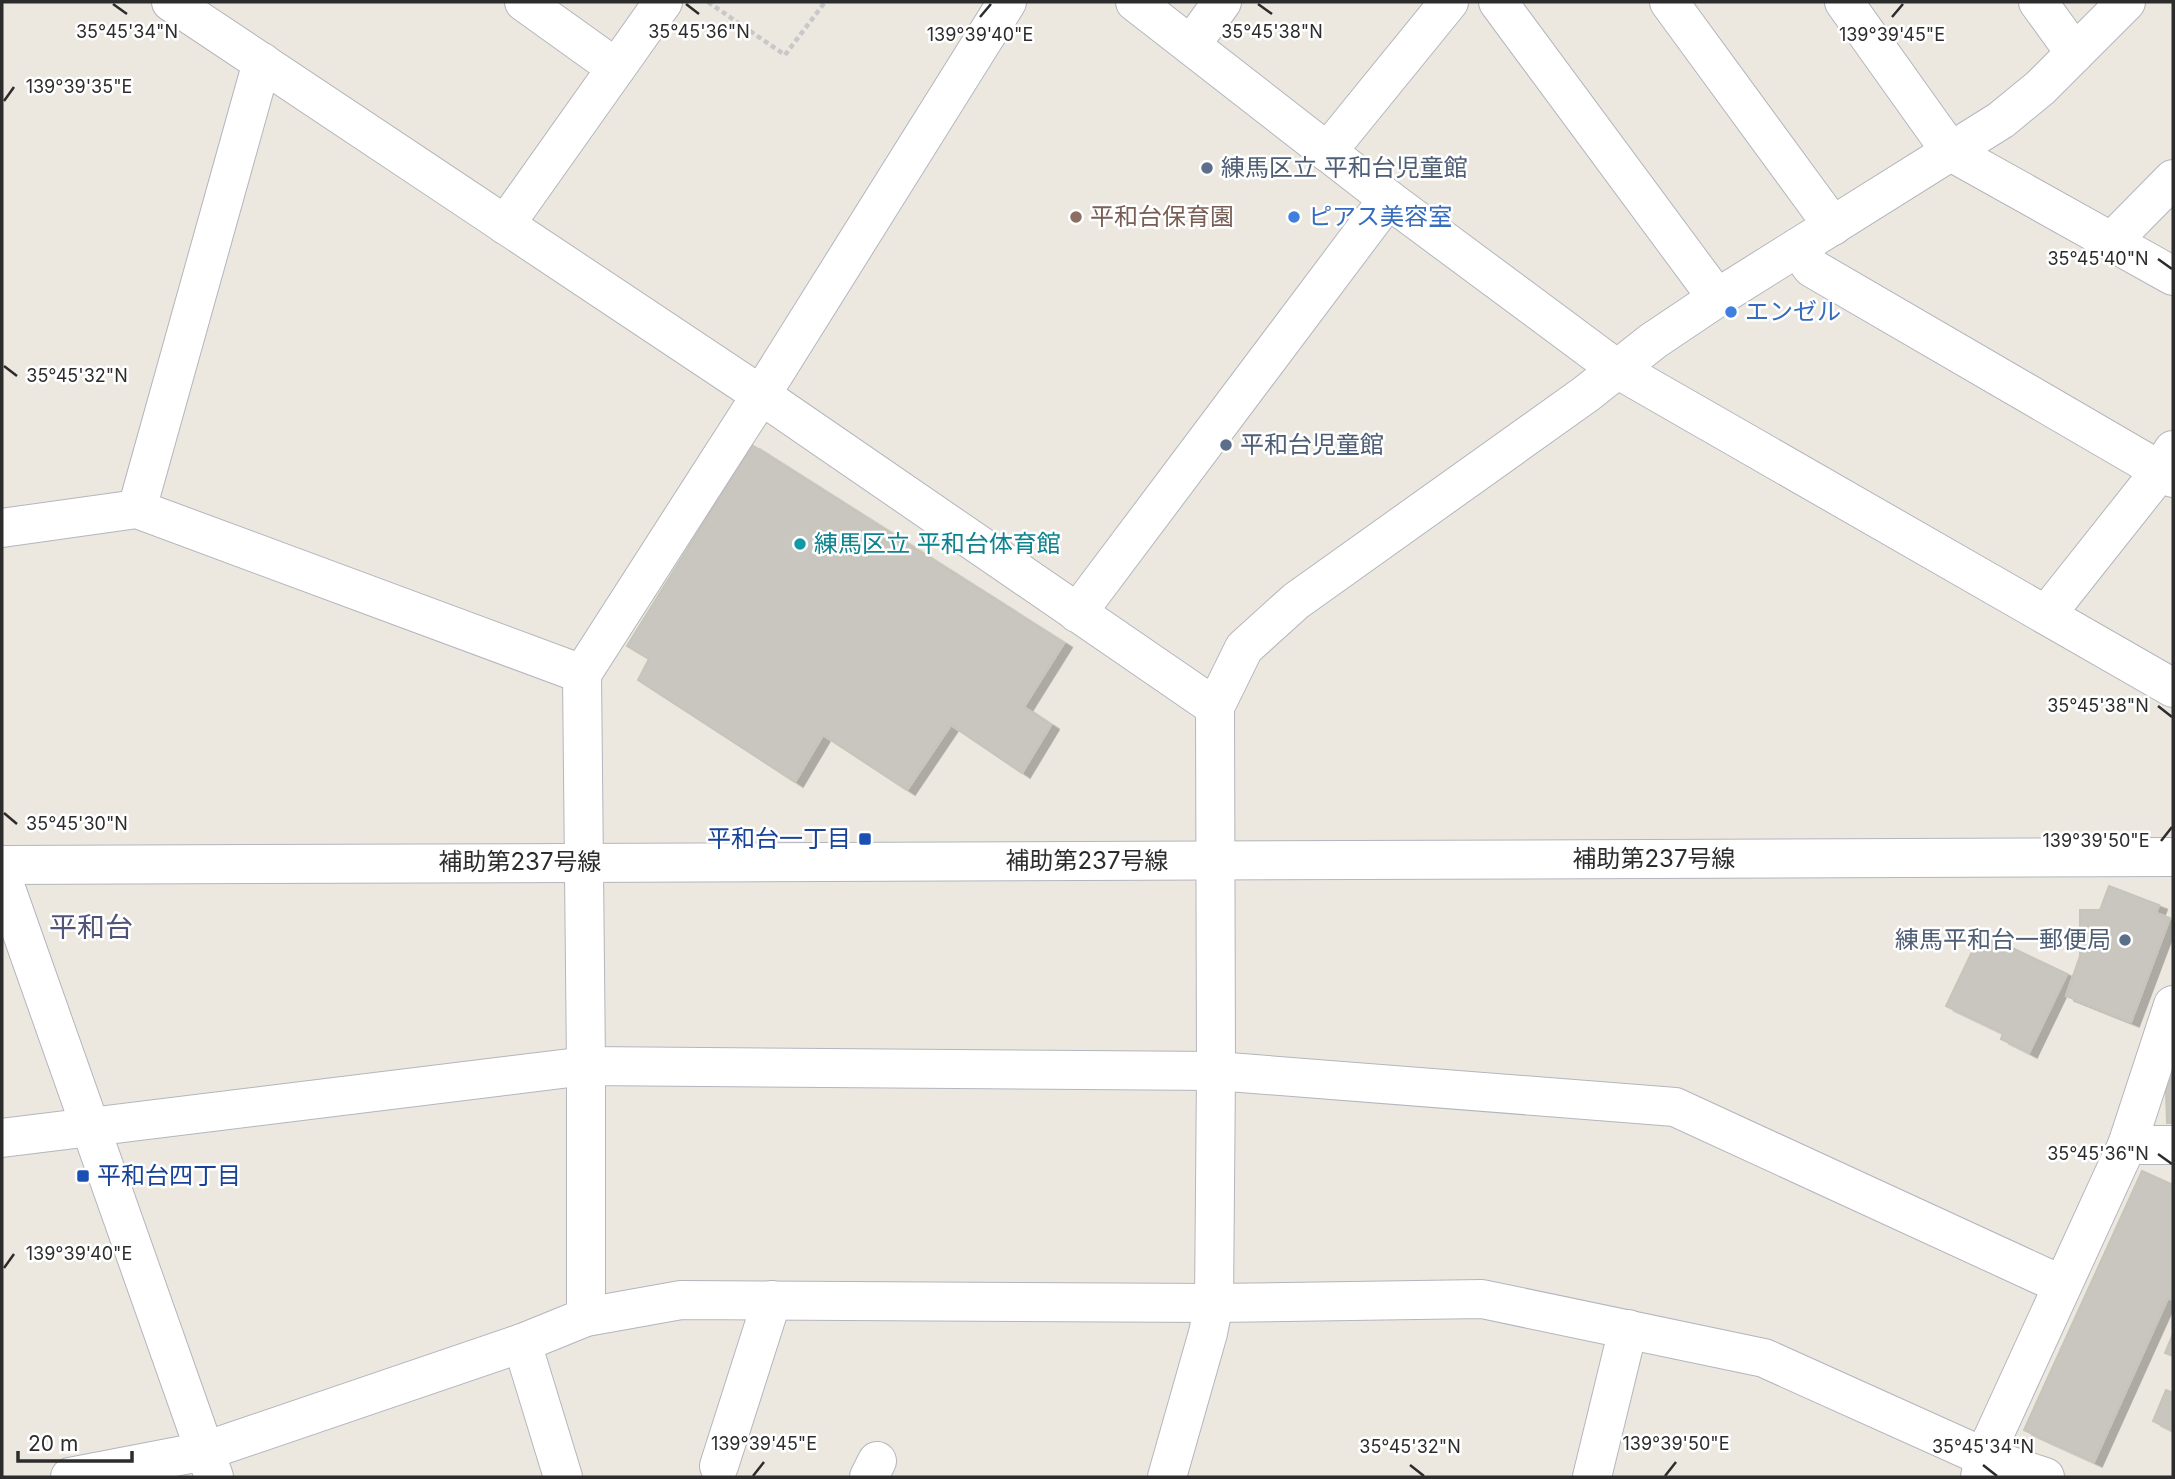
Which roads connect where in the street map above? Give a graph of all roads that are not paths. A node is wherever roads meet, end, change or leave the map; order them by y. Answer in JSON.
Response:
{"nodes":[{"id":1,"x":172,"y":2,"type":"edge"},
{"id":2,"x":524,"y":2,"type":"edge"},
{"id":3,"x":663,"y":2,"type":"edge"},
{"id":4,"x":1007,"y":2,"type":"edge"},
{"id":5,"x":1135,"y":2,"type":"edge"},
{"id":6,"x":1222,"y":2,"type":"edge"},
{"id":7,"x":1449,"y":2,"type":"edge"},
{"id":8,"x":1498,"y":2,"type":"edge"},
{"id":9,"x":1669,"y":2,"type":"edge"},
{"id":10,"x":1844,"y":2,"type":"edge"},
{"id":11,"x":2038,"y":2,"type":"edge"},
{"id":12,"x":2126,"y":2,"type":"edge"},
{"id":13,"x":1191,"y":46,"type":"junction"},
{"id":14,"x":2076,"y":54,"type":"junction"},
{"id":15,"x":262,"y":62,"type":"junction"},
{"id":16,"x":616,"y":68,"type":"junction"},
{"id":17,"x":1327,"y":152,"type":"junction"},
{"id":18,"x":1951,"y":152,"type":"junction"},
{"id":19,"x":2173,"y":179,"type":"edge"},
{"id":20,"x":1388,"y":199,"type":"junction"},
{"id":21,"x":505,"y":225,"type":"junction"},
{"id":22,"x":1833,"y":226,"type":"junction"},
{"id":23,"x":2112,"y":241,"type":"junction"},
{"id":24,"x":1797,"y":248,"type":"junction"},
{"id":25,"x":2173,"y":276,"type":"edge"},
{"id":26,"x":1717,"y":298,"type":"junction"},
{"id":27,"x":1618,"y":369,"type":"junction"},
{"id":28,"x":761,"y":395,"type":"junction"},
{"id":29,"x":2169,"y":466,"type":"edge"},
{"id":30,"x":137,"y":509,"type":"junction"},
{"id":31,"x":2,"y":528,"type":"edge"},
{"id":32,"x":1077,"y":613,"type":"junction"},
{"id":33,"x":2046,"y":615,"type":"junction"},
{"id":34,"x":582,"y":674,"type":"junction"},
{"id":35,"x":2173,"y":688,"type":"edge"},
{"id":36,"x":1215,"y":707,"type":"junction"},
{"id":37,"x":2173,"y":857,"type":"edge"},
{"id":38,"x":1216,"y":861,"type":"junction"},
{"id":39,"x":583,"y":862,"type":"junction"},
{"id":40,"x":2,"y":865,"type":"edge"},
{"id":41,"x":2,"y":877,"type":"edge"},
{"id":42,"x":2173,"y":1005,"type":"edge"},
{"id":43,"x":586,"y":1066,"type":"junction"},
{"id":44,"x":1216,"y":1071,"type":"junction"},
{"id":45,"x":89,"y":1126,"type":"junction"},
{"id":46,"x":2,"y":1138,"type":"edge"},
{"id":47,"x":2127,"y":1145,"type":"junction"},
{"id":48,"x":2173,"y":1145,"type":"edge"},
{"id":49,"x":2062,"y":1285,"type":"junction"},
{"id":50,"x":772,"y":1300,"type":"junction"},
{"id":51,"x":1214,"y":1303,"type":"junction"},
{"id":52,"x":586,"y":1317,"type":"junction"},
{"id":53,"x":1628,"y":1329,"type":"junction"},
{"id":54,"x":522,"y":1343,"type":"junction"},
{"id":55,"x":209,"y":1464,"type":"edge"},
{"id":56,"x":719,"y":1466,"type":"dead end"},
{"id":57,"x":1982,"y":1467,"type":"edge"},
{"id":58,"x":70,"y":1477,"type":"edge"},
{"id":59,"x":564,"y":1477,"type":"edge"},
{"id":60,"x":1167,"y":1477,"type":"edge"},
{"id":61,"x":1592,"y":1477,"type":"edge"},
{"id":62,"x":2045,"y":1477,"type":"edge"}],
"edges":[{"from":1,"to":15,"type":"street"},
{"from":2,"to":16,"type":"street"},
{"from":3,"to":16,"type":"street"},
{"from":4,"to":28,"type":"street"},
{"from":5,"to":13,"type":"street"},
{"from":6,"to":13,"type":"street"},
{"from":7,"to":17,"type":"street"},
{"from":8,"to":26,"type":"street"},
{"from":9,"to":22,"type":"street"},
{"from":10,"to":18,"type":"street"},
{"from":11,"to":14,"type":"street"},
{"from":12,"to":14,"type":"street"},
{"from":13,"to":17,"type":"street"},
{"from":14,"to":18,"type":"street"},
{"from":15,"to":21,"type":"street"},
{"from":15,"to":30,"type":"street"},
{"from":16,"to":21,"type":"street"},
{"from":17,"to":20,"type":"street"},
{"from":18,"to":22,"type":"street"},
{"from":18,"to":23,"type":"street"},
{"from":19,"to":23,"type":"street"},
{"from":20,"to":27,"type":"street"},
{"from":20,"to":32,"type":"street"},
{"from":21,"to":28,"type":"street"},
{"from":22,"to":24,"type":"street"},
{"from":23,"to":25,"type":"street"},
{"from":24,"to":26,"type":"street"},
{"from":24,"to":29,"type":"street"},
{"from":26,"to":27,"type":"street"},
{"from":27,"to":33,"type":"street"},
{"from":27,"to":36,"type":"street"},
{"from":28,"to":32,"type":"street"},
{"from":28,"to":34,"type":"street"},
{"from":29,"to":33,"type":"street"},
{"from":30,"to":31,"type":"street"},
{"from":30,"to":34,"type":"street"},
{"from":32,"to":36,"type":"street"},
{"from":33,"to":35,"type":"street"},
{"from":34,"to":39,"type":"street"},
{"from":36,"to":38,"type":"street"},
{"from":37,"to":38,"type":"street","name":"補助第237号線"},
{"from":38,"to":39,"type":"street","name":"補助第237号線"},
{"from":38,"to":44,"type":"street"},
{"from":39,"to":40,"type":"street","name":"補助第237号線"},
{"from":39,"to":43,"type":"street"},
{"from":41,"to":45,"type":"street"},
{"from":42,"to":47,"type":"street"},
{"from":43,"to":44,"type":"street"},
{"from":43,"to":45,"type":"street"},
{"from":43,"to":52,"type":"street"},
{"from":44,"to":49,"type":"street"},
{"from":44,"to":51,"type":"street"},
{"from":45,"to":46,"type":"street"},
{"from":45,"to":55,"type":"street"},
{"from":47,"to":48,"type":"street"},
{"from":47,"to":49,"type":"street"},
{"from":49,"to":57,"type":"street"},
{"from":50,"to":51,"type":"street"},
{"from":50,"to":52,"type":"street"},
{"from":50,"to":56,"type":"street"},
{"from":51,"to":53,"type":"street"},
{"from":51,"to":60,"type":"street"},
{"from":52,"to":54,"type":"street"},
{"from":53,"to":57,"type":"street"},
{"from":53,"to":61,"type":"street"},
{"from":54,"to":55,"type":"street"},
{"from":54,"to":59,"type":"street"},
{"from":55,"to":58,"type":"street"},
{"from":57,"to":62,"type":"street"}]}
